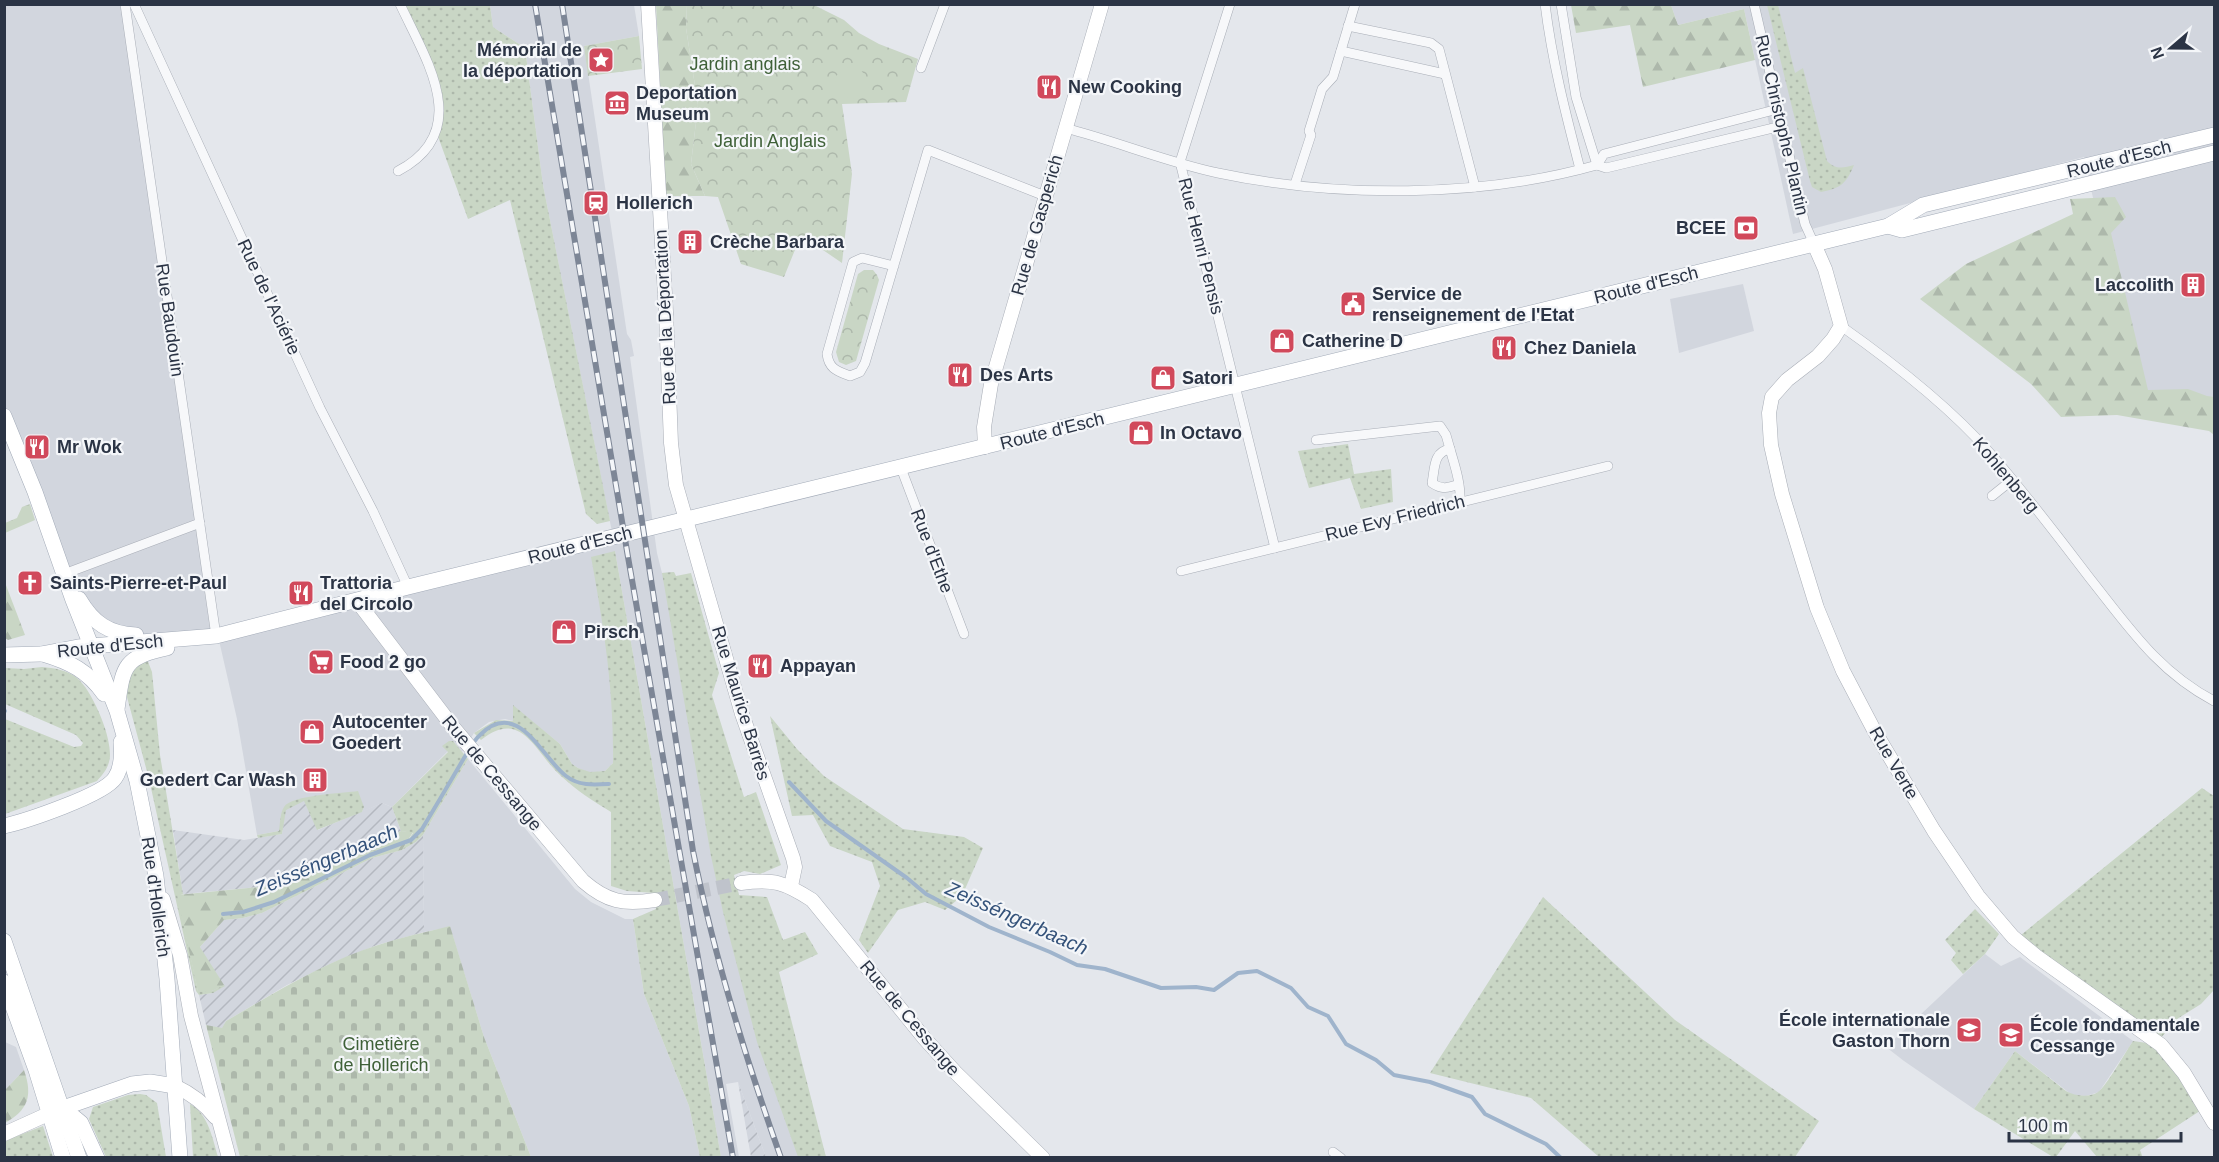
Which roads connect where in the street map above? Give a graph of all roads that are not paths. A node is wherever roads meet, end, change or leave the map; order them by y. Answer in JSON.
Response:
{"nodes":[{"id":1,"x":125,"y":4,"type":"edge"},
{"id":2,"x":134,"y":4,"type":"edge"},
{"id":3,"x":400,"y":4,"type":"edge"},
{"id":4,"x":648,"y":4,"type":"edge"},
{"id":5,"x":945,"y":4,"type":"edge"},
{"id":6,"x":1102,"y":4,"type":"edge"},
{"id":7,"x":1230,"y":4,"type":"edge"},
{"id":8,"x":1355,"y":4,"type":"edge"},
{"id":9,"x":1545,"y":4,"type":"edge"},
{"id":10,"x":1561,"y":4,"type":"edge"},
{"id":11,"x":1754,"y":4,"type":"edge"},
{"id":12,"x":1348,"y":27,"type":"junction"},
{"id":13,"x":1341,"y":51,"type":"junction"},
{"id":14,"x":921,"y":68,"type":"dead end"},
{"id":15,"x":1445,"y":74,"type":"junction"},
{"id":16,"x":1778,"y":109,"type":"junction"},
{"id":17,"x":1782,"y":126,"type":"junction"},
{"id":18,"x":1065,"y":128,"type":"junction"},
{"id":19,"x":2214,"y":135,"type":"edge"},
{"id":20,"x":2214,"y":153,"type":"edge"},
{"id":21,"x":1180,"y":162,"type":"junction"},
{"id":22,"x":1597,"y":165,"type":"junction"},
{"id":23,"x":1580,"y":170,"type":"junction"},
{"id":24,"x":398,"y":171,"type":"dead end"},
{"id":25,"x":1294,"y":184,"type":"junction"},
{"id":26,"x":1475,"y":187,"type":"junction"},
{"id":27,"x":1045,"y":196,"type":"junction"},
{"id":28,"x":1888,"y":226,"type":"junction"},
{"id":29,"x":1814,"y":244,"type":"junction"},
{"id":30,"x":894,"y":266,"type":"junction"},
{"id":31,"x":1841,"y":326,"type":"junction"},
{"id":32,"x":1235,"y":386,"type":"junction"},
{"id":33,"x":4,"y":416,"type":"edge"},
{"id":34,"x":1316,"y":440,"type":"dead end"},
{"id":35,"x":985,"y":447,"type":"junction"},
{"id":36,"x":1450,"y":449,"type":"junction"},
{"id":37,"x":1608,"y":466,"type":"dead end"},
{"id":38,"x":901,"y":468,"type":"junction"},
{"id":39,"x":2012,"y":480,"type":"junction"},
{"id":40,"x":1459,"y":484,"type":"junction"},
{"id":41,"x":1992,"y":496,"type":"dead end"},
{"id":42,"x":1460,"y":502,"type":"junction"},
{"id":43,"x":685,"y":520,"type":"junction"},
{"id":44,"x":200,"y":523,"type":"junction"},
{"id":45,"x":1275,"y":548,"type":"junction"},
{"id":46,"x":1182,"y":571,"type":"dead end"},
{"id":47,"x":64,"y":574,"type":"junction"},
{"id":48,"x":408,"y":587,"type":"junction"},
{"id":49,"x":357,"y":601,"type":"junction"},
{"id":50,"x":964,"y":634,"type":"dead end"},
{"id":51,"x":216,"y":636,"type":"junction"},
{"id":52,"x":91,"y":646,"type":"junction"},
{"id":53,"x":41,"y":654,"type":"junction"},
{"id":54,"x":5,"y":656,"type":"edge"},
{"id":55,"x":2214,"y":701,"type":"edge"},
{"id":56,"x":117,"y":711,"type":"junction"},
{"id":57,"x":4,"y":826,"type":"edge"},
{"id":58,"x":156,"y":876,"type":"junction"},
{"id":59,"x":741,"y":883,"type":"tunnel mouth"},
{"id":60,"x":791,"y":886,"type":"junction"},
{"id":61,"x":655,"y":900,"type":"tunnel mouth"},
{"id":62,"x":4,"y":941,"type":"edge"},
{"id":63,"x":167,"y":979,"type":"junction"},
{"id":64,"x":4,"y":982,"type":"edge"},
{"id":65,"x":191,"y":1016,"type":"junction"},
{"id":66,"x":175,"y":1086,"type":"junction"},
{"id":67,"x":56,"y":1111,"type":"junction"},
{"id":68,"x":218,"y":1121,"type":"junction"},
{"id":69,"x":2214,"y":1123,"type":"edge"},
{"id":70,"x":4,"y":1134,"type":"edge"},
{"id":71,"x":1333,"y":1152,"type":"dead end"},
{"id":72,"x":63,"y":1158,"type":"edge"},
{"id":73,"x":79,"y":1158,"type":"edge"},
{"id":74,"x":97,"y":1158,"type":"edge"},
{"id":75,"x":180,"y":1158,"type":"edge"},
{"id":76,"x":229,"y":1158,"type":"edge"},
{"id":77,"x":1043,"y":1158,"type":"edge"},
{"id":78,"x":1341,"y":1158,"type":"edge"}],
"edges":[{"from":1,"to":44,"type":"street","name":"Rue Baudouin"},
{"from":2,"to":48,"type":"street","name":"Rue de l'Aciérie"},
{"from":3,"to":24,"type":"street"},
{"from":4,"to":43,"type":"street","name":"Rue de la Déportation"},
{"from":5,"to":14,"type":"street"},
{"from":6,"to":18,"type":"street","name":"Rue de Gasperich"},
{"from":7,"to":21,"type":"street","name":"Rue Henri Pensis"},
{"from":8,"to":12,"type":"street"},
{"from":9,"to":23,"type":"street"},
{"from":10,"to":22,"type":"street"},
{"from":11,"to":16,"type":"street","name":"Rue Christophe Plantin"},
{"from":12,"to":13,"type":"street"},
{"from":12,"to":15,"type":"street"},
{"from":13,"to":15,"type":"street"},
{"from":13,"to":25,"type":"street"},
{"from":15,"to":26,"type":"street"},
{"from":16,"to":17,"type":"street","name":"Rue Christophe Plantin"},
{"from":16,"to":22,"type":"street"},
{"from":17,"to":22,"type":"street"},
{"from":17,"to":29,"type":"street","name":"Rue Christophe Plantin"},
{"from":18,"to":21,"type":"street"},
{"from":18,"to":27,"type":"street","name":"Rue de Gasperich"},
{"from":19,"to":28,"type":"main road","name":"Route d'Esch"},
{"from":20,"to":28,"type":"main road","name":"Route d'Esch"},
{"from":21,"to":25,"type":"street"},
{"from":21,"to":32,"type":"street","name":"Rue Henri Pensis"},
{"from":22,"to":23,"type":"street"},
{"from":23,"to":26,"type":"street"},
{"from":25,"to":26,"type":"street"},
{"from":27,"to":30,"type":"street"},
{"from":27,"to":35,"type":"street","name":"Rue de Gasperich"},
{"from":28,"to":29,"type":"main road","name":"Route d'Esch"},
{"from":29,"to":31,"type":"street"},
{"from":29,"to":32,"type":"main road","name":"Route d'Esch"},
{"from":30,"to":30,"type":"street"},
{"from":31,"to":39,"type":"street","name":"Kohlenberg"},
{"from":31,"to":69,"type":"street","name":"Rue Verte"},
{"from":32,"to":35,"type":"main road","name":"Route d'Esch"},
{"from":32,"to":45,"type":"street","name":"Rue Henri Pensis"},
{"from":33,"to":47,"type":"main road"},
{"from":34,"to":36,"type":"street"},
{"from":35,"to":38,"type":"main road","name":"Route d'Esch"},
{"from":36,"to":40,"type":"street"},
{"from":36,"to":40,"type":"street"},
{"from":37,"to":42,"type":"street","name":"Rue Evy Friedrich"},
{"from":38,"to":43,"type":"main road","name":"Route d'Esch"},
{"from":38,"to":50,"type":"street","name":"Rue d'Ethe"},
{"from":39,"to":41,"type":"street"},
{"from":39,"to":55,"type":"street","name":"Kohlenberg"},
{"from":40,"to":42,"type":"street"},
{"from":42,"to":45,"type":"street","name":"Rue Evy Friedrich"},
{"from":43,"to":48,"type":"main road","name":"Route d'Esch"},
{"from":43,"to":60,"type":"street","name":"Rue Maurice Barrès"},
{"from":44,"to":47,"type":"street"},
{"from":44,"to":51,"type":"street","name":"Rue Baudouin"},
{"from":45,"to":46,"type":"street","name":"Rue Evy Friedrich"},
{"from":47,"to":51,"type":"main road","name":"Route d'Esch"},
{"from":47,"to":52,"type":"main road"},
{"from":48,"to":49,"type":"main road","name":"Route d'Esch"},
{"from":49,"to":51,"type":"main road","name":"Route d'Esch"},
{"from":49,"to":61,"type":"street","name":"Rue de Cessange"},
{"from":51,"to":52,"type":"main road","name":"Route d'Esch"},
{"from":51,"to":56,"type":"main road"},
{"from":52,"to":53,"type":"main road","name":"Route d'Esch"},
{"from":52,"to":56,"type":"main road"},
{"from":53,"to":54,"type":"main road","name":"Route d'Esch"},
{"from":53,"to":56,"type":"main road"},
{"from":56,"to":57,"type":"main road"},
{"from":56,"to":58,"type":"main road","name":"Rue d'Hollerich"},
{"from":58,"to":63,"type":"main road","name":"Rue d'Hollerich"},
{"from":58,"to":65,"type":"street"},
{"from":59,"to":60,"type":"street","name":"Rue de Cessange"},
{"from":60,"to":77,"type":"street","name":"Rue de Cessange"},
{"from":62,"to":67,"type":"main road"},
{"from":63,"to":65,"type":"street"},
{"from":63,"to":66,"type":"main road","name":"Rue d'Hollerich"},
{"from":64,"to":67,"type":"main road"},
{"from":65,"to":68,"type":"street"},
{"from":66,"to":67,"type":"main road"},
{"from":66,"to":68,"type":"street"},
{"from":66,"to":75,"type":"main road","name":"Rue d'Hollerich"},
{"from":67,"to":70,"type":"street"},
{"from":67,"to":72,"type":"main road"},
{"from":67,"to":73,"type":"main road"},
{"from":67,"to":74,"type":"main road"},
{"from":68,"to":76,"type":"street"},
{"from":71,"to":78,"type":"street"}]}
